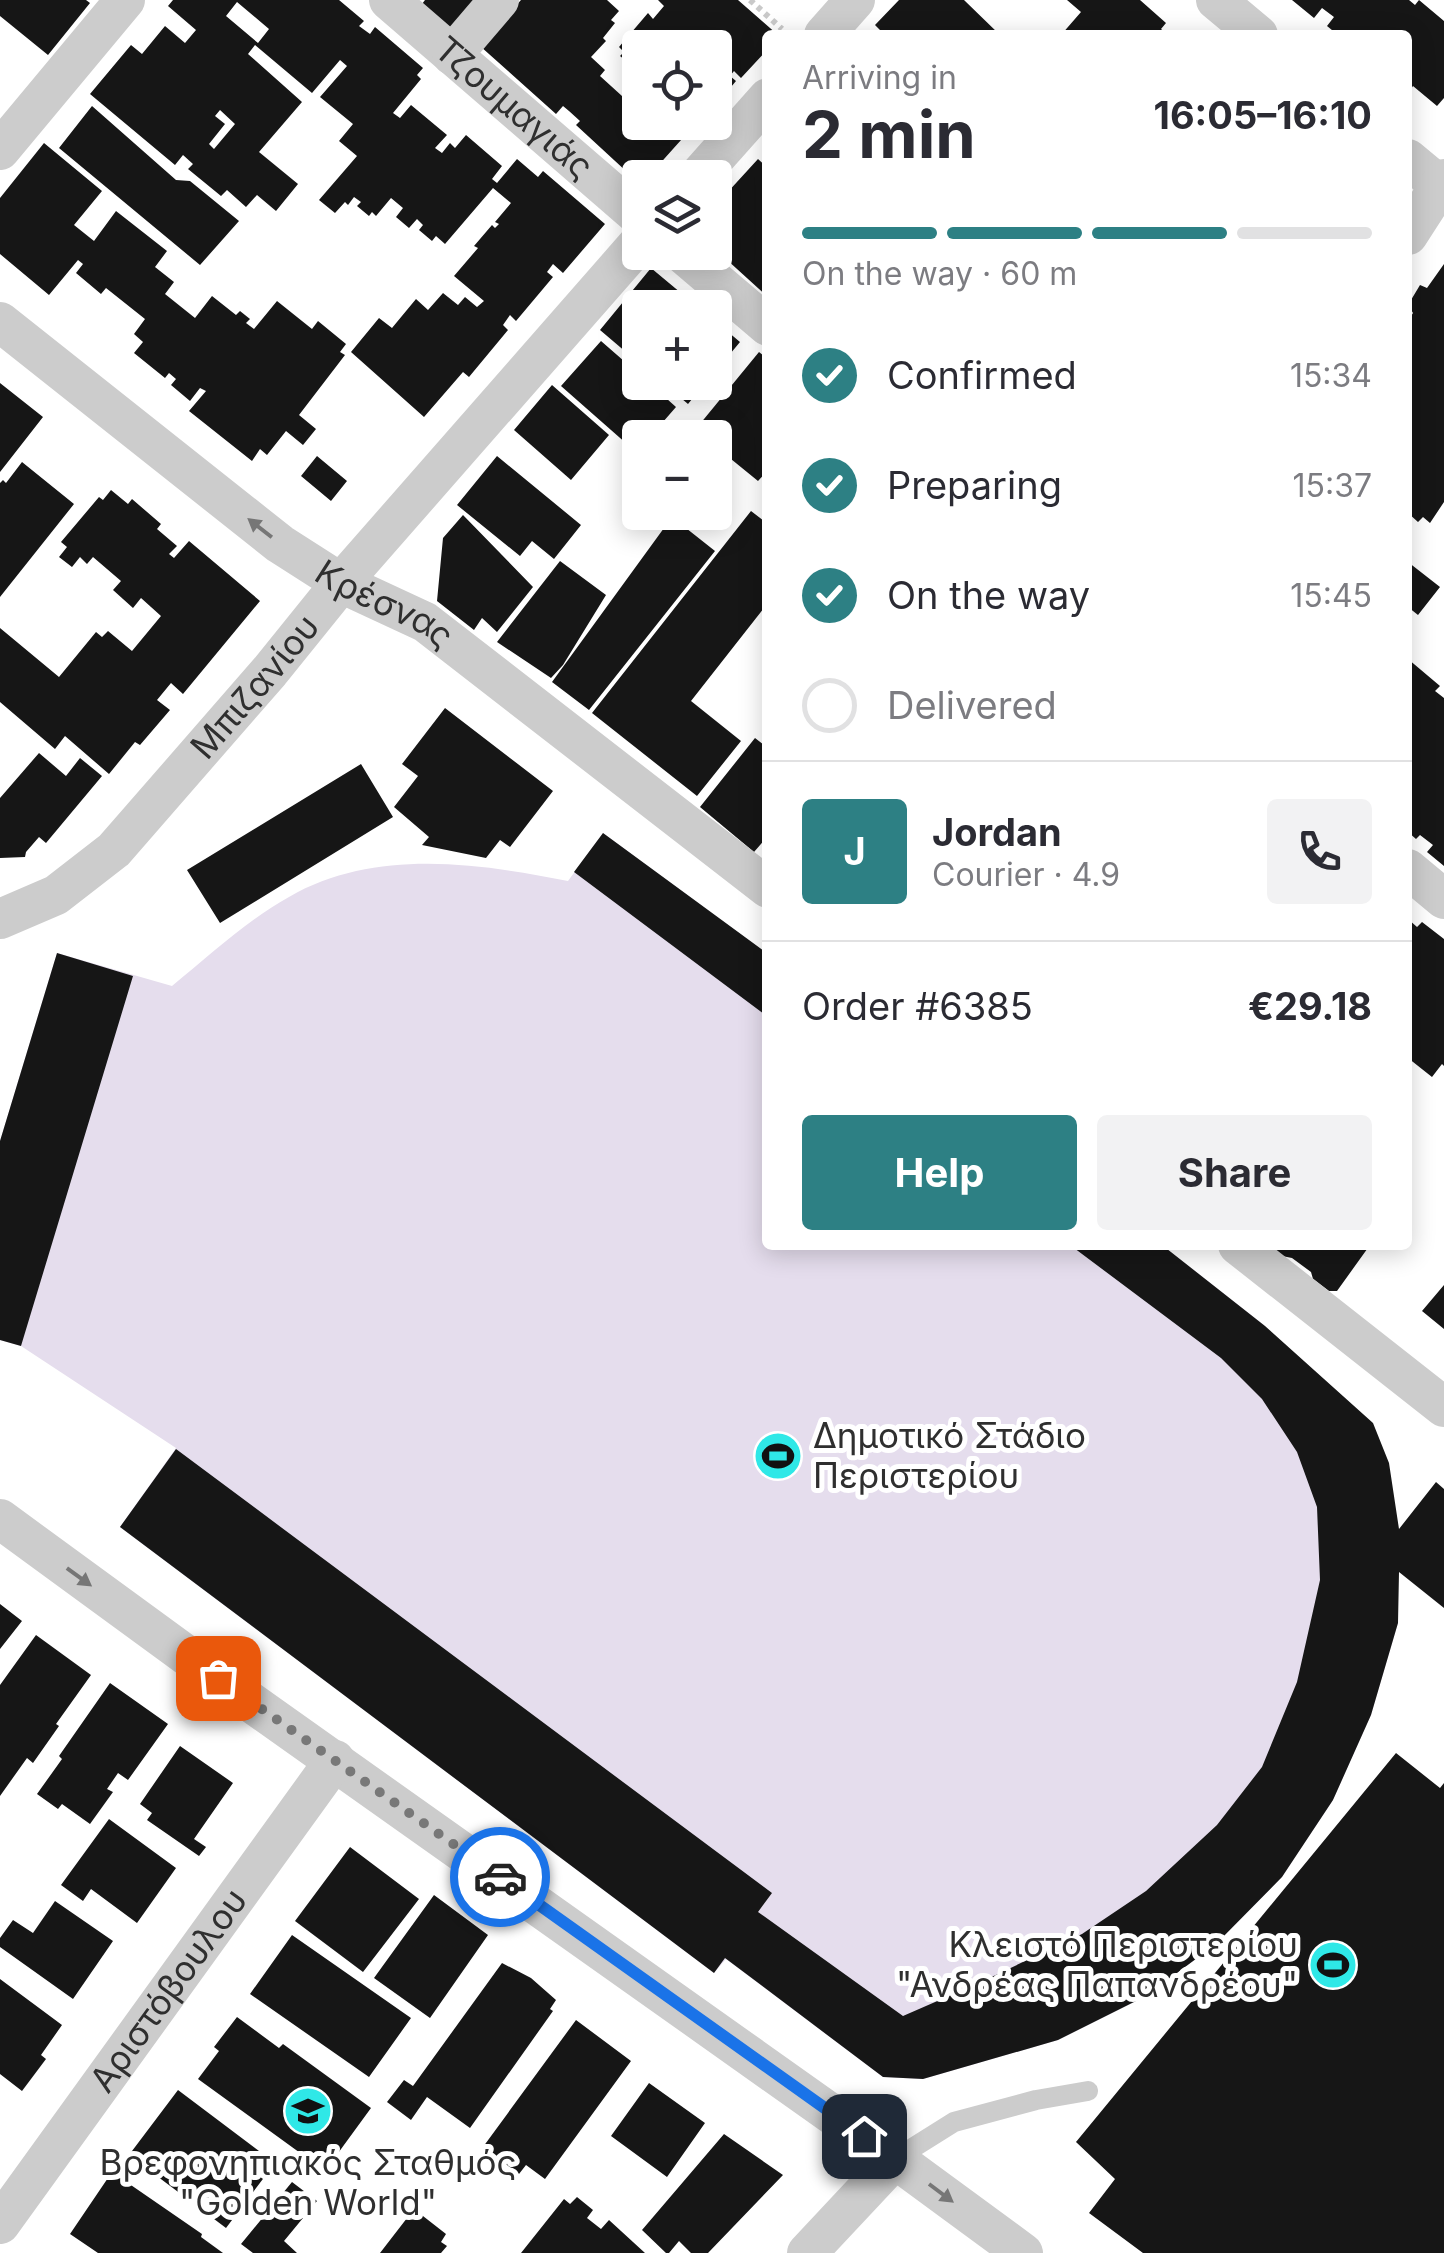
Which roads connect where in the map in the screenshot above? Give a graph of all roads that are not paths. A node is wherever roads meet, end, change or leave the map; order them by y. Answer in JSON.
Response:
{"nodes":[{"id":1,"x":125,"y":0,"type":"edge"},
{"id":2,"x":389,"y":0,"type":"edge"},
{"id":3,"x":499,"y":0,"type":"edge"},
{"id":4,"x":854,"y":0,"type":"edge"},
{"id":5,"x":1216,"y":0,"type":"edge"},
{"id":6,"x":828,"y":30,"type":"edge"},
{"id":7,"x":1252,"y":30,"type":"edge"},
{"id":8,"x":452,"y":55,"type":"junction"},
{"id":9,"x":762,"y":105,"type":"edge"},
{"id":10,"x":0,"y":150,"type":"edge"},
{"id":11,"x":713,"y":160,"type":"edge"},
{"id":12,"x":1412,"y":162,"type":"edge"},
{"id":13,"x":1442,"y":184,"type":"edge"},
{"id":14,"x":622,"y":202,"type":"edge"},
{"id":15,"x":1412,"y":229,"type":"edge"},
{"id":16,"x":622,"y":263,"type":"edge"},
{"id":17,"x":702,"y":270,"type":"edge"},
{"id":18,"x":762,"y":321,"type":"edge"},
{"id":19,"x":0,"y":322,"type":"edge"},
{"id":20,"x":341,"y":583,"type":"junction"},
{"id":21,"x":1412,"y":872,"type":"edge"},
{"id":22,"x":762,"y":883,"type":"edge"},
{"id":23,"x":1444,"y":900,"type":"edge"},
{"id":24,"x":0,"y":919,"type":"edge"},
{"id":25,"x":1244,"y":1250,"type":"edge"},
{"id":26,"x":1444,"y":1407,"type":"edge"},
{"id":27,"x":0,"y":1519,"type":"edge"},
{"id":28,"x":335,"y":1760,"type":"junction"},
{"id":29,"x":1088,"y":2091,"type":"dead end"},
{"id":30,"x":896,"y":2159,"type":"junction"},
{"id":31,"x":0,"y":2224,"type":"edge"},
{"id":32,"x":806,"y":2253,"type":"edge"},
{"id":33,"x":1023,"y":2253,"type":"edge"}],
"edges":[{"from":1,"to":10,"type":"street"},
{"from":2,"to":8,"type":"street","name":"Τζουμαγιάς"},
{"from":3,"to":8,"type":"street"},
{"from":4,"to":6,"type":"street"},
{"from":5,"to":7,"type":"street"},
{"from":8,"to":14,"type":"street","name":"Τζουμαγιάς"},
{"from":9,"to":11,"type":"street"},
{"from":12,"to":13,"type":"street"},
{"from":13,"to":15,"type":"street"},
{"from":16,"to":20,"type":"street","name":"Μπιζανίου"},
{"from":17,"to":18,"type":"street"},
{"from":20,"to":19,"type":"street","name":"Κρέσνας","one_way":true},
{"from":20,"to":22,"type":"street","name":"Κρέσνας"},
{"from":20,"to":24,"type":"street","name":"Μπιζανίου"},
{"from":21,"to":23,"type":"street"},
{"from":25,"to":26,"type":"street"},
{"from":27,"to":28,"type":"street","one_way":true},
{"from":28,"to":30,"type":"street"},
{"from":28,"to":31,"type":"street","name":"Αριστόβουλου"},
{"from":29,"to":30,"type":"lane"},
{"from":30,"to":32,"type":"street"},
{"from":30,"to":33,"type":"street","one_way":true}]}
